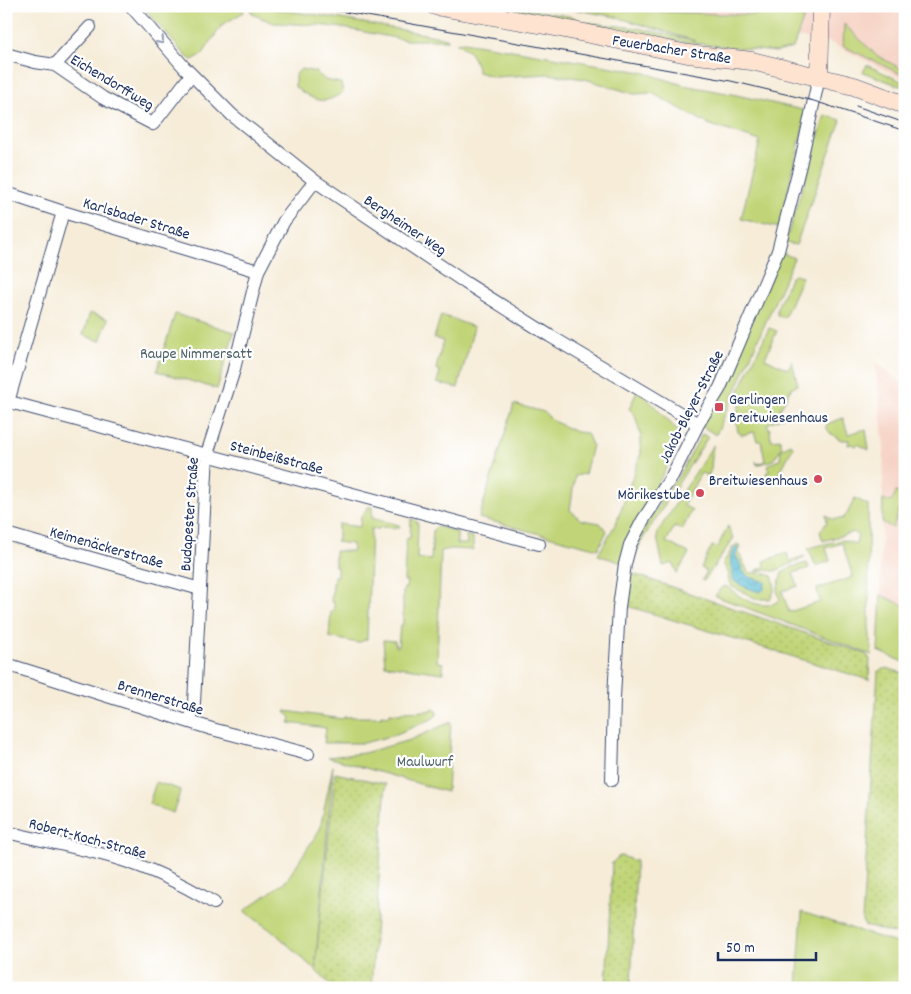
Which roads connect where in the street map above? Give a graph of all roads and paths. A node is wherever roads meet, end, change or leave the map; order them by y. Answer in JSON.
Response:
{"nodes":[{"id":1,"x":131,"y":6,"type":"edge"},
{"id":2,"x":435,"y":6,"type":"edge"},
{"id":3,"x":821,"y":6,"type":"edge"},
{"id":4,"x":90,"y":27,"type":"dead end"},
{"id":5,"x":6,"y":54,"type":"edge"},
{"id":6,"x":55,"y":65,"type":"junction"},
{"id":7,"x":191,"y":75,"type":"junction"},
{"id":8,"x":819,"y":76,"type":"junction"},
{"id":9,"x":905,"y":105,"type":"edge"},
{"id":10,"x":315,"y":181,"type":"junction"},
{"id":11,"x":6,"y":192,"type":"edge"},
{"id":12,"x":63,"y":212,"type":"junction"},
{"id":13,"x":258,"y":271,"type":"junction"},
{"id":14,"x":7,"y":401,"type":"edge"},
{"id":15,"x":698,"y":424,"type":"junction"},
{"id":16,"x":207,"y":454,"type":"junction"},
{"id":17,"x":6,"y":534,"type":"edge"},
{"id":18,"x":539,"y":544,"type":"dead end"},
{"id":19,"x":200,"y":589,"type":"junction"},
{"id":20,"x":6,"y":664,"type":"edge"},
{"id":21,"x":190,"y":722,"type":"junction"},
{"id":22,"x":308,"y":754,"type":"dead end"},
{"id":23,"x":612,"y":780,"type":"dead end"},
{"id":24,"x":6,"y":832,"type":"edge"},
{"id":25,"x":214,"y":903,"type":"dead end"}],
"edges":[{"from":1,"to":7,"type":"street","name":"Bergheimer Weg","one_way":true},
{"from":2,"to":8,"type":"main road","name":"Feuerbacher Straße"},
{"from":3,"to":8,"type":"main road"},
{"from":4,"to":6,"type":"street","name":"Eichendorffweg"},
{"from":5,"to":6,"type":"street","name":"Eichendorffweg"},
{"from":6,"to":7,"type":"street","name":"Eichendorffweg"},
{"from":7,"to":10,"type":"street","name":"Bergheimer Weg"},
{"from":8,"to":9,"type":"main road","name":"Feuerbacher Straße"},
{"from":8,"to":15,"type":"street","name":"Jakob-Bleyer-Straße"},
{"from":10,"to":13,"type":"street","name":"Budapester Straße"},
{"from":10,"to":15,"type":"street","name":"Bergheimer Weg"},
{"from":11,"to":12,"type":"street","name":"Karlsbader Straße"},
{"from":12,"to":13,"type":"street","name":"Karlsbader Straße"},
{"from":12,"to":14,"type":"street"},
{"from":13,"to":16,"type":"street","name":"Budapester Straße"},
{"from":14,"to":16,"type":"street","name":"Steinbeißstraße"},
{"from":15,"to":23,"type":"street","name":"Jakob-Bleyer-Straße"},
{"from":16,"to":18,"type":"street","name":"Steinbeißstraße"},
{"from":16,"to":19,"type":"street","name":"Budapester Straße"},
{"from":17,"to":19,"type":"street","name":"Keimenäckerstraße"},
{"from":19,"to":21,"type":"street","name":"Budapester Straße"},
{"from":20,"to":21,"type":"street","name":"Brennerstraße"},
{"from":21,"to":22,"type":"street","name":"Brennerstraße"},
{"from":24,"to":25,"type":"street","name":"Robert-Koch-Straße"}]}
